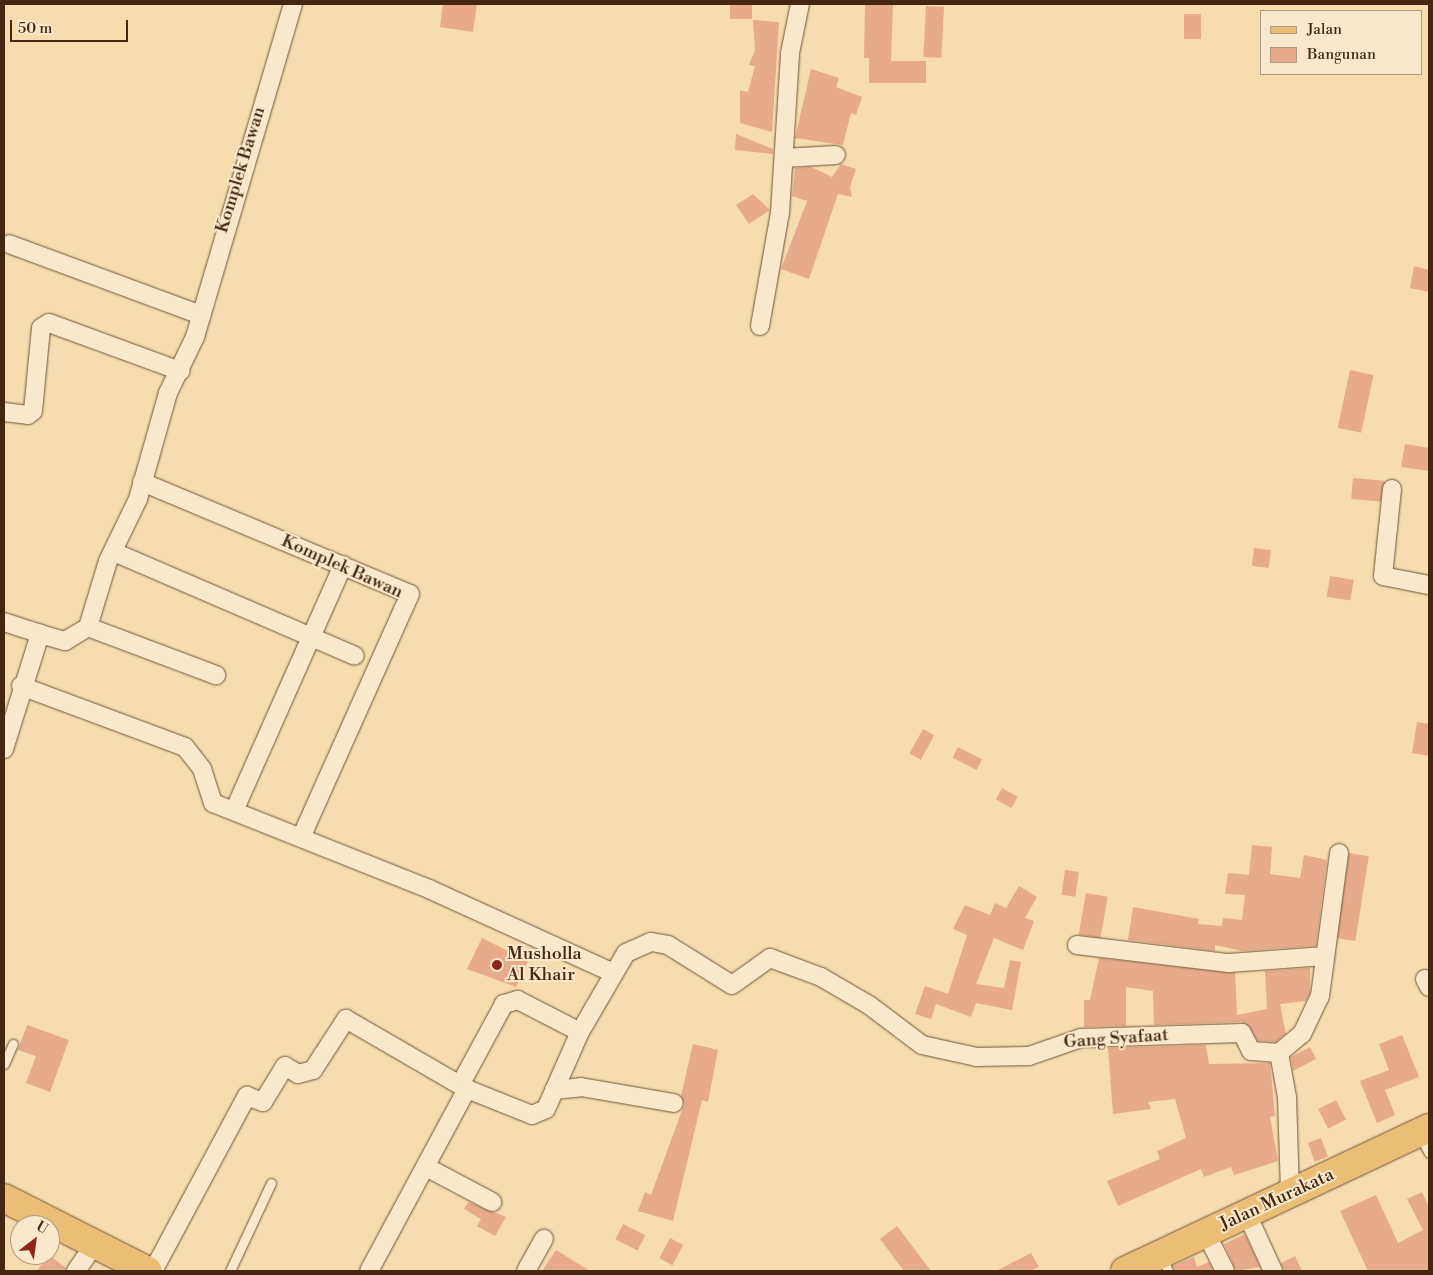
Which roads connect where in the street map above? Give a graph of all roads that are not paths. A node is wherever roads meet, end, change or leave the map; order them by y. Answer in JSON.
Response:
{"nodes":[{"id":1,"x":293,"y":4,"type":"edge"},
{"id":2,"x":800,"y":4,"type":"edge"},
{"id":3,"x":836,"y":155,"type":"dead end"},
{"id":4,"x":784,"y":158,"type":"junction"},
{"id":5,"x":9,"y":244,"type":"dead end"},
{"id":6,"x":200,"y":315,"type":"junction"},
{"id":7,"x":760,"y":326,"type":"dead end"},
{"id":8,"x":180,"y":371,"type":"junction"},
{"id":9,"x":4,"y":412,"type":"edge"},
{"id":10,"x":142,"y":482,"type":"junction"},
{"id":11,"x":1392,"y":489,"type":"dead end"},
{"id":12,"x":114,"y":552,"type":"junction"},
{"id":13,"x":343,"y":565,"type":"junction"},
{"id":14,"x":1429,"y":585,"type":"edge"},
{"id":15,"x":4,"y":622,"type":"edge"},
{"id":16,"x":88,"y":627,"type":"junction"},
{"id":17,"x":40,"y":634,"type":"junction"},
{"id":18,"x":312,"y":638,"type":"junction"},
{"id":19,"x":355,"y":656,"type":"dead end"},
{"id":20,"x":216,"y":675,"type":"dead end"},
{"id":21,"x":22,"y":686,"type":"junction"},
{"id":22,"x":4,"y":749,"type":"edge"},
{"id":23,"x":234,"y":811,"type":"junction"},
{"id":24,"x":301,"y":838,"type":"junction"},
{"id":25,"x":1339,"y":853,"type":"dead end"},
{"id":26,"x":1077,"y":945,"type":"dead end"},
{"id":27,"x":1325,"y":956,"type":"junction"},
{"id":28,"x":613,"y":973,"type":"junction"},
{"id":29,"x":580,"y":1032,"type":"junction"},
{"id":30,"x":13,"y":1044,"type":"dead end"},
{"id":31,"x":1279,"y":1053,"type":"junction"},
{"id":32,"x":4,"y":1064,"type":"edge"},
{"id":33,"x":463,"y":1087,"type":"junction"},
{"id":34,"x":554,"y":1090,"type":"junction"},
{"id":35,"x":674,"y":1102,"type":"dead end"},
{"id":36,"x":1426,"y":1138,"type":"edge"},
{"id":37,"x":426,"y":1166,"type":"junction"},
{"id":38,"x":271,"y":1184,"type":"dead end"},
{"id":39,"x":1290,"y":1194,"type":"junction"},
{"id":40,"x":4,"y":1198,"type":"edge"},
{"id":41,"x":492,"y":1202,"type":"dead end"},
{"id":42,"x":1247,"y":1214,"type":"junction"},
{"id":43,"x":1206,"y":1233,"type":"junction"},
{"id":44,"x":544,"y":1239,"type":"dead end"},
{"id":45,"x":95,"y":1244,"type":"junction"},
{"id":46,"x":1164,"y":1263,"type":"edge"},
{"id":47,"x":76,"y":1271,"type":"edge"},
{"id":48,"x":148,"y":1271,"type":"edge"},
{"id":49,"x":154,"y":1271,"type":"edge"},
{"id":50,"x":230,"y":1271,"type":"edge"},
{"id":51,"x":369,"y":1271,"type":"edge"},
{"id":52,"x":526,"y":1271,"type":"edge"},
{"id":53,"x":1125,"y":1271,"type":"edge"},
{"id":54,"x":1225,"y":1271,"type":"edge"},
{"id":55,"x":1273,"y":1271,"type":"edge"}],
"edges":[{"from":1,"to":6,"type":"street","name":"Komplek Bawan"},
{"from":2,"to":4,"type":"street"},
{"from":3,"to":4,"type":"street"},
{"from":4,"to":7,"type":"street"},
{"from":5,"to":6,"type":"street"},
{"from":6,"to":8,"type":"street","name":"Komplek Bawan"},
{"from":8,"to":9,"type":"street"},
{"from":8,"to":10,"type":"street","name":"Komplek Bawan"},
{"from":10,"to":12,"type":"street","name":"Komplek Bawan"},
{"from":10,"to":13,"type":"street","name":"Komplek Bawan"},
{"from":11,"to":14,"type":"street"},
{"from":12,"to":16,"type":"street","name":"Komplek Bawan"},
{"from":12,"to":18,"type":"street"},
{"from":13,"to":18,"type":"street"},
{"from":13,"to":24,"type":"street","name":"Komplek Bawan"},
{"from":15,"to":17,"type":"street"},
{"from":16,"to":17,"type":"street"},
{"from":16,"to":20,"type":"street"},
{"from":17,"to":21,"type":"street"},
{"from":18,"to":19,"type":"street"},
{"from":18,"to":23,"type":"street"},
{"from":21,"to":22,"type":"street"},
{"from":21,"to":23,"type":"street"},
{"from":23,"to":24,"type":"street"},
{"from":24,"to":28,"type":"street"},
{"from":25,"to":27,"type":"street"},
{"from":26,"to":27,"type":"street"},
{"from":27,"to":31,"type":"street"},
{"from":28,"to":29,"type":"street"},
{"from":28,"to":31,"type":"street","name":"Gang Syafaat"},
{"from":29,"to":33,"type":"street"},
{"from":29,"to":34,"type":"street"},
{"from":30,"to":32,"type":"lane"},
{"from":31,"to":39,"type":"street"},
{"from":33,"to":34,"type":"street"},
{"from":33,"to":37,"type":"street"},
{"from":33,"to":49,"type":"street"},
{"from":34,"to":35,"type":"street"},
{"from":36,"to":39,"type":"main road","name":"Jalan Murakata"},
{"from":37,"to":41,"type":"street"},
{"from":37,"to":51,"type":"street"},
{"from":38,"to":50,"type":"lane"},
{"from":39,"to":42,"type":"main road","name":"Jalan Murakata"},
{"from":40,"to":45,"type":"main road"},
{"from":42,"to":43,"type":"main road","name":"Jalan Murakata"},
{"from":42,"to":55,"type":"street"},
{"from":43,"to":46,"type":"main road","name":"Jalan Murakata"},
{"from":43,"to":54,"type":"street"},
{"from":44,"to":52,"type":"street"},
{"from":45,"to":47,"type":"street"},
{"from":45,"to":48,"type":"main road"},
{"from":46,"to":53,"type":"main road","name":"Jalan Murakata"}]}
